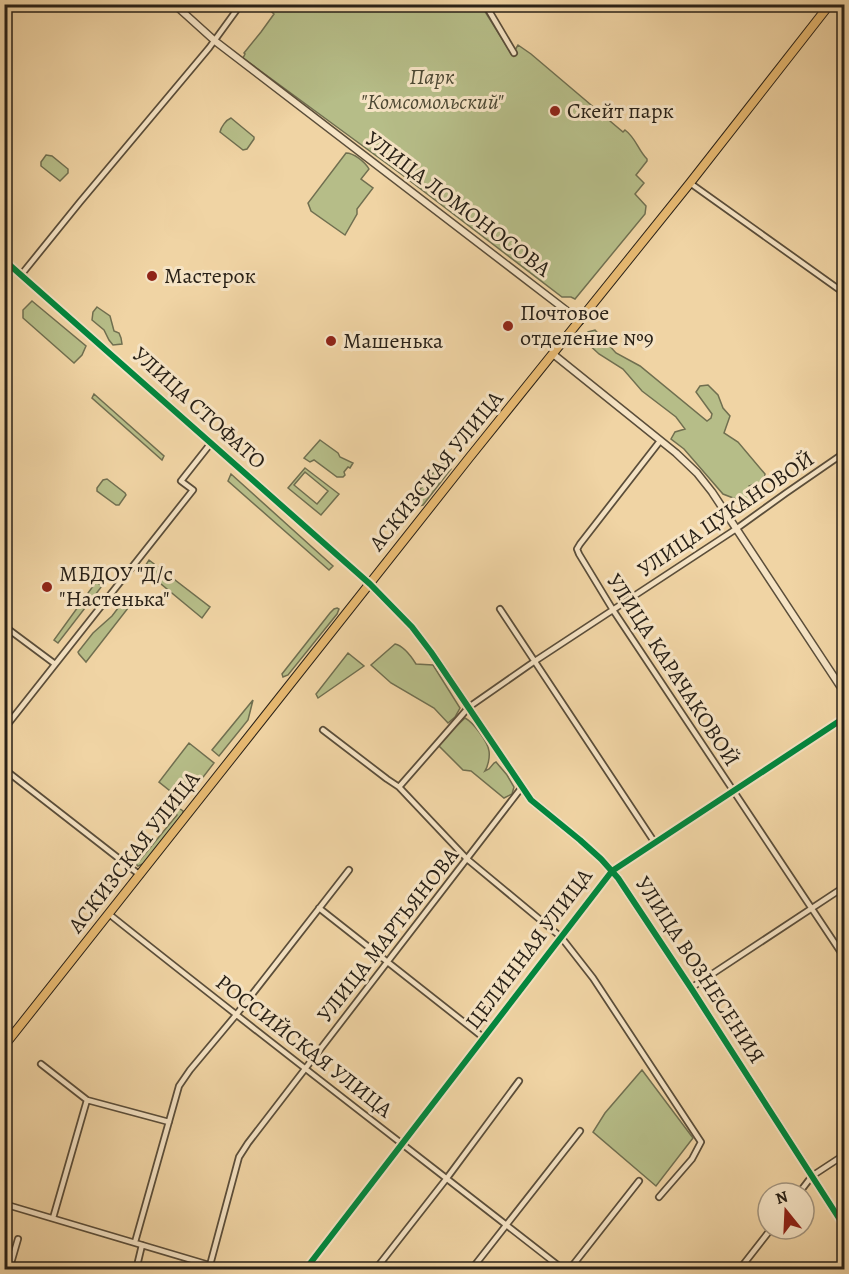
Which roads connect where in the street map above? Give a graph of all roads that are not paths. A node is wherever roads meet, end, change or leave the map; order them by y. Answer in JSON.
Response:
{"nodes":[{"id":1,"x":174,"y":4,"type":"edge"},
{"id":2,"x":241,"y":4,"type":"edge"},
{"id":3,"x":485,"y":4,"type":"edge"},
{"id":4,"x":830,"y":4,"type":"edge"},
{"id":5,"x":215,"y":41,"type":"junction"},
{"id":6,"x":514,"y":53,"type":"dead end"},
{"id":7,"x":690,"y":183,"type":"junction"},
{"id":8,"x":4,"y":260,"type":"edge"},
{"id":9,"x":21,"y":275,"type":"junction"},
{"id":10,"x":844,"y":294,"type":"edge"},
{"id":11,"x":579,"y":321,"type":"junction"},
{"id":12,"x":553,"y":354,"type":"junction"},
{"id":13,"x":660,"y":441,"type":"junction"},
{"id":14,"x":211,"y":443,"type":"junction"},
{"id":15,"x":844,"y":453,"type":"edge"},
{"id":16,"x":736,"y":529,"type":"junction"},
{"id":17,"x":370,"y":584,"type":"junction"},
{"id":18,"x":500,"y":609,"type":"dead end"},
{"id":19,"x":613,"y":610,"type":"junction"},
{"id":20,"x":4,"y":626,"type":"edge"},
{"id":21,"x":535,"y":661,"type":"junction"},
{"id":22,"x":55,"y":664,"type":"junction"},
{"id":23,"x":844,"y":692,"type":"edge"},
{"id":24,"x":469,"y":707,"type":"junction"},
{"id":25,"x":844,"y":718,"type":"edge"},
{"id":26,"x":4,"y":729,"type":"edge"},
{"id":27,"x":323,"y":730,"type":"dead end"},
{"id":28,"x":4,"y":769,"type":"edge"},
{"id":29,"x":399,"y":787,"type":"junction"},
{"id":30,"x":522,"y":787,"type":"junction"},
{"id":31,"x":733,"y":791,"type":"junction"},
{"id":32,"x":655,"y":843,"type":"junction"},
{"id":33,"x":467,"y":859,"type":"junction"},
{"id":34,"x":349,"y":870,"type":"dead end"},
{"id":35,"x":612,"y":871,"type":"junction"},
{"id":36,"x":140,"y":875,"type":"junction"},
{"id":37,"x":844,"y":887,"type":"edge"},
{"id":38,"x":319,"y":908,"type":"junction"},
{"id":39,"x":812,"y":908,"type":"junction"},
{"id":40,"x":109,"y":914,"type":"junction"},
{"id":41,"x":561,"y":938,"type":"junction"},
{"id":42,"x":844,"y":957,"type":"edge"},
{"id":43,"x":388,"y":962,"type":"junction"},
{"id":44,"x":692,"y":988,"type":"junction"},
{"id":45,"x":236,"y":1015,"type":"junction"},
{"id":46,"x":484,"y":1038,"type":"junction"},
{"id":47,"x":4,"y":1046,"type":"edge"},
{"id":48,"x":41,"y":1064,"type":"dead end"},
{"id":49,"x":305,"y":1068,"type":"junction"},
{"id":50,"x":519,"y":1081,"type":"dead end"},
{"id":51,"x":87,"y":1100,"type":"junction"},
{"id":52,"x":169,"y":1122,"type":"junction"},
{"id":53,"x":580,"y":1131,"type":"dead end"},
{"id":54,"x":403,"y":1143,"type":"junction"},
{"id":55,"x":844,"y":1155,"type":"edge"},
{"id":56,"x":812,"y":1176,"type":"junction"},
{"id":57,"x":447,"y":1178,"type":"junction"},
{"id":58,"x":639,"y":1180,"type":"dead end"},
{"id":59,"x":808,"y":1181,"type":"edge"},
{"id":60,"x":659,"y":1197,"type":"dead end"},
{"id":61,"x":4,"y":1204,"type":"edge"},
{"id":62,"x":53,"y":1218,"type":"junction"},
{"id":63,"x":507,"y":1225,"type":"junction"},
{"id":64,"x":844,"y":1226,"type":"edge"},
{"id":65,"x":18,"y":1239,"type":"dead end"},
{"id":66,"x":761,"y":1241,"type":"edge"},
{"id":67,"x":135,"y":1242,"type":"junction"},
{"id":68,"x":142,"y":1245,"type":"junction"},
{"id":69,"x":210,"y":1265,"type":"junction"},
{"id":70,"x":9,"y":1269,"type":"edge"},
{"id":71,"x":136,"y":1269,"type":"edge"},
{"id":72,"x":226,"y":1269,"type":"edge"},
{"id":73,"x":305,"y":1269,"type":"edge"},
{"id":74,"x":375,"y":1269,"type":"edge"},
{"id":75,"x":471,"y":1269,"type":"edge"},
{"id":76,"x":564,"y":1269,"type":"edge"},
{"id":77,"x":569,"y":1269,"type":"edge"},
{"id":78,"x":739,"y":1269,"type":"edge"}],
"edges":[{"from":1,"to":5,"type":"street","name":"УЛИЦА ЛОМОНОСОВА"},
{"from":2,"to":5,"type":"street"},
{"from":3,"to":6,"type":"street"},
{"from":4,"to":7,"type":"main road","name":"АСКИЗСКАЯ УЛИЦА"},
{"from":5,"to":9,"type":"street"},
{"from":5,"to":11,"type":"street","name":"УЛИЦА ЛОМОНОСОВА"},
{"from":7,"to":10,"type":"street"},
{"from":7,"to":11,"type":"main road","name":"АСКИЗСКАЯ УЛИЦА"},
{"from":8,"to":9,"type":"street","name":"УЛИЦА СТОФАТО"},
{"from":9,"to":14,"type":"street","name":"УЛИЦА СТОФАТО"},
{"from":11,"to":12,"type":"main road","name":"АСКИЗСКАЯ УЛИЦА"},
{"from":12,"to":13,"type":"street"},
{"from":12,"to":17,"type":"main road","name":"АСКИЗСКАЯ УЛИЦА"},
{"from":13,"to":16,"type":"street"},
{"from":13,"to":19,"type":"street","name":"УЛИЦА КАРАЧАКОВОЙ"},
{"from":14,"to":17,"type":"street","name":"УЛИЦА СТОФАТО"},
{"from":14,"to":22,"type":"street"},
{"from":15,"to":16,"type":"street","name":"УЛИЦА ЦУКАНОВОЙ"},
{"from":16,"to":19,"type":"street","name":"УЛИЦА ЦУКАНОВОЙ"},
{"from":16,"to":23,"type":"street"},
{"from":17,"to":24,"type":"street","name":"УЛИЦА ВОЗНЕСЕНИЯ"},
{"from":17,"to":36,"type":"main road","name":"АСКИЗСКАЯ УЛИЦА"},
{"from":18,"to":21,"type":"street"},
{"from":19,"to":21,"type":"street","name":"УЛИЦА ЦУКАНОВОЙ"},
{"from":19,"to":31,"type":"street","name":"УЛИЦА КАРАЧАКОВОЙ"},
{"from":20,"to":22,"type":"street"},
{"from":21,"to":24,"type":"street","name":"УЛИЦА ЦУКАНОВОЙ"},
{"from":21,"to":32,"type":"street"},
{"from":22,"to":26,"type":"street"},
{"from":24,"to":29,"type":"street","name":"УЛИЦА ЦУКАНОВОЙ"},
{"from":24,"to":30,"type":"street","name":"УЛИЦА ВОЗНЕСЕНИЯ"},
{"from":25,"to":31,"type":"street","name":"ЦЕЛИННАЯ УЛИЦА"},
{"from":27,"to":29,"type":"street"},
{"from":28,"to":36,"type":"street"},
{"from":29,"to":33,"type":"street"},
{"from":30,"to":33,"type":"street","name":"УЛИЦА МАРТЬЯНОВА"},
{"from":30,"to":35,"type":"street","name":"УЛИЦА ВОЗНЕСЕНИЯ"},
{"from":31,"to":32,"type":"street","name":"ЦЕЛИННАЯ УЛИЦА"},
{"from":31,"to":39,"type":"street","name":"УЛИЦА КАРАЧАКОВОЙ"},
{"from":32,"to":35,"type":"street","name":"ЦЕЛИННАЯ УЛИЦА"},
{"from":33,"to":41,"type":"street"},
{"from":33,"to":43,"type":"street","name":"УЛИЦА МАРТЬЯНОВА"},
{"from":34,"to":38,"type":"street"},
{"from":35,"to":41,"type":"street","name":"ЦЕЛИННАЯ УЛИЦА"},
{"from":35,"to":44,"type":"street","name":"УЛИЦА ВОЗНЕСЕНИЯ"},
{"from":36,"to":40,"type":"main road","name":"АСКИЗСКАЯ УЛИЦА"},
{"from":37,"to":39,"type":"street"},
{"from":38,"to":43,"type":"street"},
{"from":38,"to":45,"type":"street"},
{"from":39,"to":42,"type":"street","name":"УЛИЦА КАРАЧАКОВОЙ"},
{"from":39,"to":44,"type":"street"},
{"from":40,"to":45,"type":"street","name":"РОССИЙСКАЯ УЛИЦА"},
{"from":40,"to":47,"type":"main road","name":"АСКИЗСКАЯ УЛИЦА"},
{"from":41,"to":46,"type":"street","name":"ЦЕЛИННАЯ УЛИЦА"},
{"from":41,"to":60,"type":"street"},
{"from":43,"to":46,"type":"street"},
{"from":43,"to":49,"type":"street","name":"УЛИЦА МАРТЬЯНОВА"},
{"from":44,"to":56,"type":"street","name":"УЛИЦА ВОЗНЕСЕНИЯ"},
{"from":45,"to":49,"type":"street","name":"РОССИЙСКАЯ УЛИЦА"},
{"from":45,"to":52,"type":"street"},
{"from":46,"to":54,"type":"street","name":"ЦЕЛИННАЯ УЛИЦА"},
{"from":48,"to":51,"type":"street"},
{"from":49,"to":54,"type":"street","name":"РОССИЙСКАЯ УЛИЦА"},
{"from":49,"to":69,"type":"street","name":"УЛИЦА МАРТЬЯНОВА"},
{"from":50,"to":57,"type":"street"},
{"from":51,"to":52,"type":"street"},
{"from":51,"to":62,"type":"street"},
{"from":52,"to":67,"type":"street"},
{"from":53,"to":63,"type":"street"},
{"from":54,"to":57,"type":"street","name":"РОССИЙСКАЯ УЛИЦА"},
{"from":54,"to":73,"type":"street","name":"ЦЕЛИННАЯ УЛИЦА"},
{"from":55,"to":56,"type":"street"},
{"from":56,"to":59,"type":"street"},
{"from":56,"to":64,"type":"street","name":"УЛИЦА ВОЗНЕСЕНИЯ"},
{"from":57,"to":63,"type":"street","name":"РОССИЙСКАЯ УЛИЦА"},
{"from":57,"to":74,"type":"street"},
{"from":58,"to":77,"type":"street"},
{"from":61,"to":62,"type":"street"},
{"from":62,"to":67,"type":"street"},
{"from":63,"to":75,"type":"street"},
{"from":63,"to":76,"type":"street","name":"РОССИЙСКАЯ УЛИЦА"},
{"from":65,"to":70,"type":"street"},
{"from":66,"to":78,"type":"street"},
{"from":67,"to":68,"type":"street"},
{"from":68,"to":69,"type":"street"},
{"from":68,"to":71,"type":"street"},
{"from":69,"to":72,"type":"street"}]}
